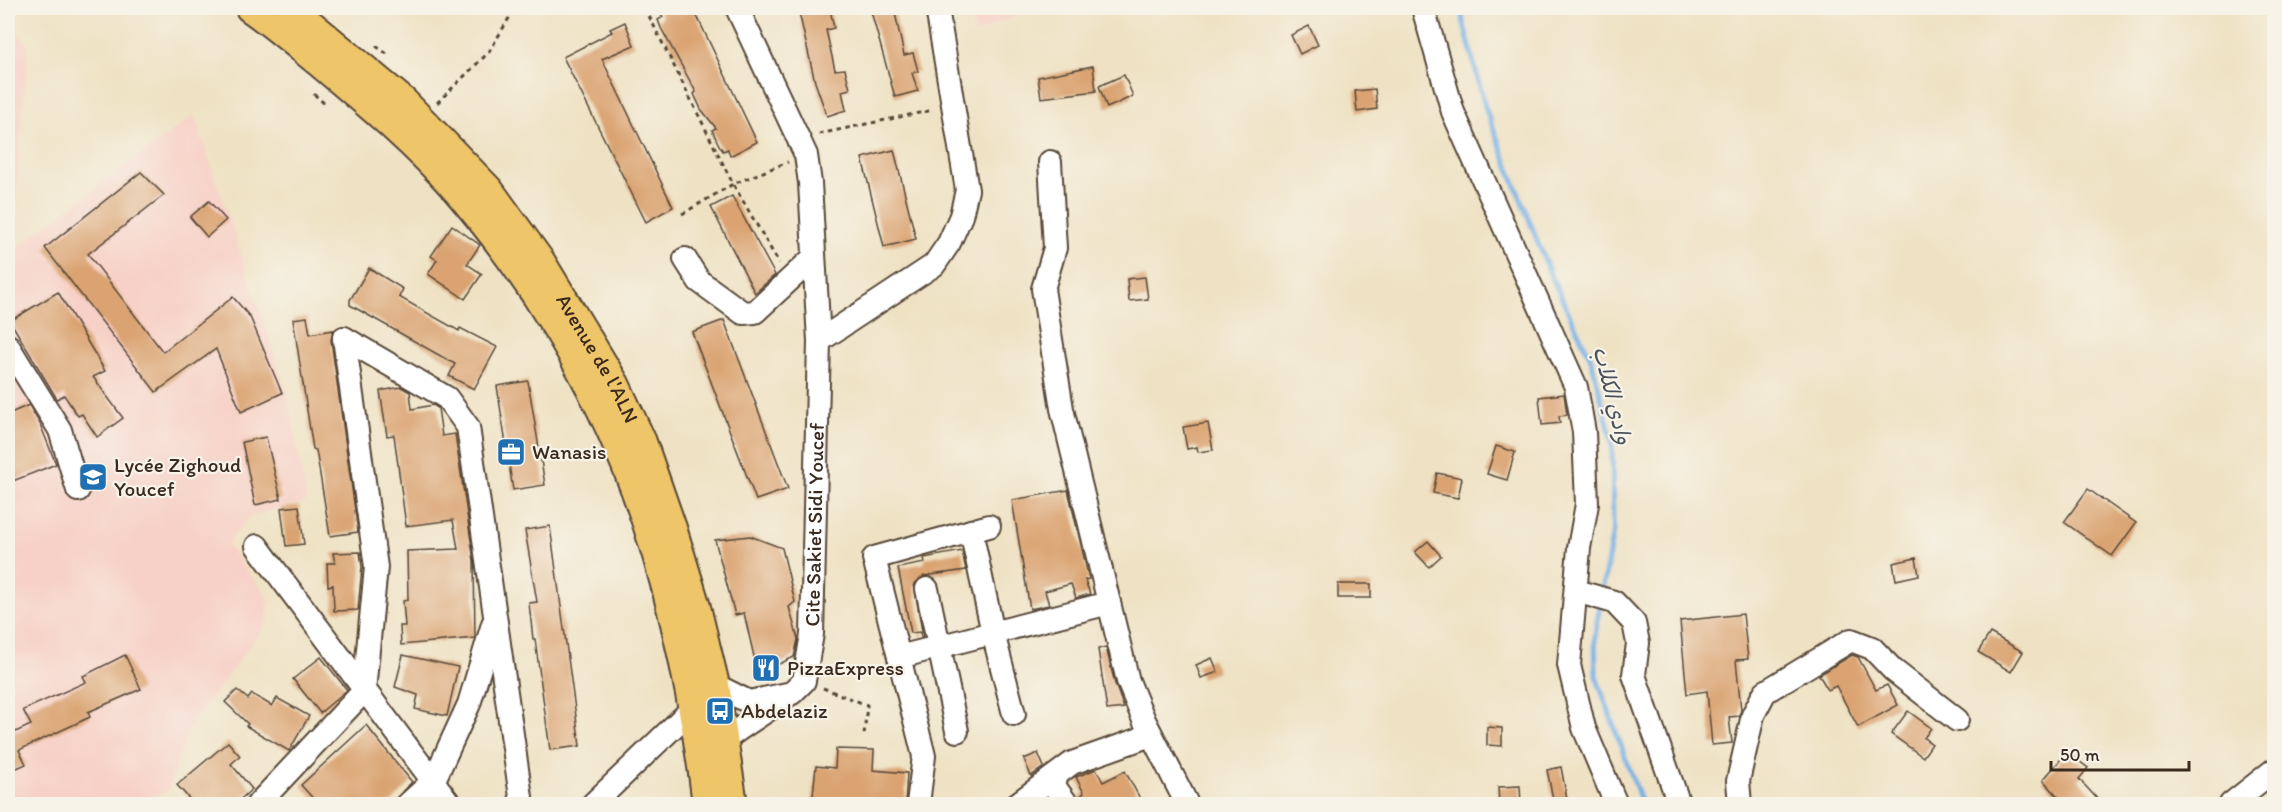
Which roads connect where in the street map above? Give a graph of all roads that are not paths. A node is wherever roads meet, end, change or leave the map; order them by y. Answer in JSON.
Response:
{"nodes":[{"id":1,"x":250,"y":8,"type":"edge"},
{"id":2,"x":737,"y":8,"type":"edge"},
{"id":3,"x":937,"y":8,"type":"edge"},
{"id":4,"x":1423,"y":8,"type":"edge"},
{"id":5,"x":295,"y":17,"type":"edge"},
{"id":6,"x":1050,"y":162,"type":"dead end"},
{"id":7,"x":685,"y":258,"type":"dead end"},
{"id":8,"x":813,"y":258,"type":"junction"},
{"id":9,"x":819,"y":341,"type":"junction"},
{"id":10,"x":8,"y":346,"type":"edge"},
{"id":11,"x":78,"y":490,"type":"dead end"},
{"id":12,"x":257,"y":546,"type":"dead end"},
{"id":13,"x":927,"y":589,"type":"dead end"},
{"id":14,"x":1576,"y":591,"type":"junction"},
{"id":15,"x":1109,"y":603,"type":"junction"},
{"id":16,"x":496,"y":616,"type":"junction"},
{"id":17,"x":993,"y":633,"type":"junction"},
{"id":18,"x":939,"y":647,"type":"junction"},
{"id":19,"x":899,"y":657,"type":"junction"},
{"id":20,"x":715,"y":685,"type":"junction"},
{"id":21,"x":798,"y":687,"type":"junction"},
{"id":22,"x":364,"y":691,"type":"junction"},
{"id":23,"x":692,"y":709,"type":"junction"},
{"id":24,"x":1014,"y":714,"type":"dead end"},
{"id":25,"x":1957,"y":720,"type":"dead end"},
{"id":26,"x":957,"y":731,"type":"dead end"},
{"id":27,"x":1151,"y":735,"type":"junction"},
{"id":28,"x":724,"y":740,"type":"junction"},
{"id":29,"x":702,"y":764,"type":"junction"},
{"id":30,"x":2274,"y":770,"type":"edge"},
{"id":31,"x":434,"y":780,"type":"junction"},
{"id":32,"x":1050,"y":780,"type":"junction"},
{"id":33,"x":258,"y":804,"type":"edge"},
{"id":34,"x":408,"y":804,"type":"edge"},
{"id":35,"x":450,"y":804,"type":"edge"},
{"id":36,"x":522,"y":804,"type":"edge"},
{"id":37,"x":593,"y":804,"type":"edge"},
{"id":38,"x":707,"y":804,"type":"edge"},
{"id":39,"x":733,"y":804,"type":"edge"},
{"id":40,"x":918,"y":804,"type":"edge"},
{"id":41,"x":1017,"y":804,"type":"edge"},
{"id":42,"x":1067,"y":804,"type":"edge"},
{"id":43,"x":1187,"y":804,"type":"edge"},
{"id":44,"x":1616,"y":804,"type":"edge"},
{"id":45,"x":1679,"y":804,"type":"edge"},
{"id":46,"x":1740,"y":804,"type":"edge"},
{"id":47,"x":2231,"y":804,"type":"edge"}],
"edges":[{"from":1,"to":5,"type":"main road"},
{"from":2,"to":8,"type":"street","name":"Cite Sakiet Sidi Youcef"},
{"from":3,"to":9,"type":"street"},
{"from":4,"to":14,"type":"street"},
{"from":5,"to":20,"type":"main road","name":"Avenue de l'ALN"},
{"from":5,"to":23,"type":"main road"},
{"from":6,"to":15,"type":"street"},
{"from":7,"to":8,"type":"street"},
{"from":8,"to":9,"type":"street","name":"Cite Sakiet Sidi Youcef"},
{"from":9,"to":21,"type":"street","name":"Cite Sakiet Sidi Youcef"},
{"from":10,"to":11,"type":"street"},
{"from":12,"to":22,"type":"street"},
{"from":13,"to":18,"type":"street"},
{"from":14,"to":44,"type":"street"},
{"from":14,"to":45,"type":"street"},
{"from":15,"to":17,"type":"street"},
{"from":15,"to":27,"type":"street"},
{"from":16,"to":22,"type":"street"},
{"from":16,"to":31,"type":"street"},
{"from":16,"to":36,"type":"street"},
{"from":17,"to":18,"type":"street"},
{"from":17,"to":19,"type":"street"},
{"from":17,"to":24,"type":"street"},
{"from":18,"to":19,"type":"street"},
{"from":18,"to":26,"type":"street"},
{"from":19,"to":40,"type":"street"},
{"from":20,"to":21,"type":"street"},
{"from":20,"to":28,"type":"main road","name":"Avenue de l'ALN"},
{"from":21,"to":28,"type":"street"},
{"from":22,"to":31,"type":"street"},
{"from":22,"to":33,"type":"street"},
{"from":23,"to":29,"type":"main road"},
{"from":23,"to":37,"type":"street"},
{"from":25,"to":46,"type":"street"},
{"from":27,"to":32,"type":"street"},
{"from":27,"to":43,"type":"street"},
{"from":28,"to":29,"type":"street"},
{"from":28,"to":39,"type":"main road","name":"Avenue de l'ALN"},
{"from":29,"to":38,"type":"main road"},
{"from":30,"to":47,"type":"street"},
{"from":31,"to":34,"type":"street"},
{"from":31,"to":35,"type":"street"},
{"from":32,"to":41,"type":"street"},
{"from":32,"to":42,"type":"street"}]}
